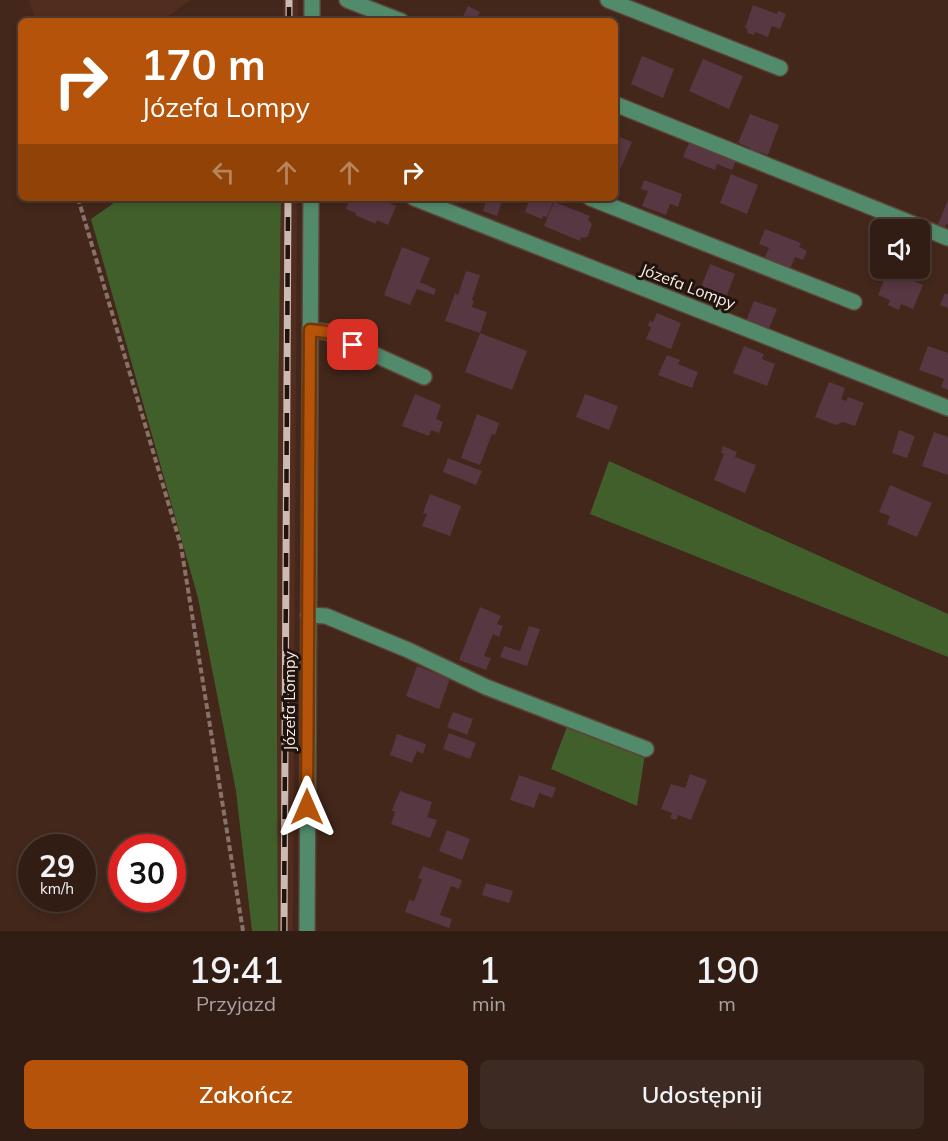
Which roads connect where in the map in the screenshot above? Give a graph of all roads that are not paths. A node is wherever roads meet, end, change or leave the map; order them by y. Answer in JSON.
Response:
{"nodes":[{"id":1,"x":312,"y":0,"type":"edge"},
{"id":2,"x":347,"y":0,"type":"edge"},
{"id":3,"x":608,"y":0,"type":"edge"},
{"id":4,"x":312,"y":18,"type":"edge"},
{"id":5,"x":393,"y":18,"type":"edge"},
{"id":6,"x":780,"y":68,"type":"dead end"},
{"id":7,"x":618,"y":105,"type":"edge"},
{"id":8,"x":311,"y":201,"type":"edge"},
{"id":9,"x":422,"y":201,"type":"edge"},
{"id":10,"x":598,"y":201,"type":"edge"},
{"id":11,"x":948,"y":237,"type":"edge"},
{"id":12,"x":854,"y":302,"type":"dead end"},
{"id":13,"x":310,"y":330,"type":"junction"},
{"id":14,"x":424,"y":377,"type":"dead end"},
{"id":15,"x":948,"y":408,"type":"edge"},
{"id":16,"x":308,"y":615,"type":"junction"},
{"id":17,"x":646,"y":749,"type":"dead end"},
{"id":18,"x":307,"y":931,"type":"edge"}],
"edges":[{"from":1,"to":4,"type":"street"},
{"from":2,"to":5,"type":"street"},
{"from":3,"to":6,"type":"street"},
{"from":7,"to":11,"type":"street"},
{"from":8,"to":13,"type":"street","name":"Józefa Lompy"},
{"from":9,"to":15,"type":"street","name":"Józefa Lompy"},
{"from":10,"to":12,"type":"street"},
{"from":13,"to":14,"type":"street"},
{"from":13,"to":16,"type":"street","name":"Józefa Lompy"},
{"from":16,"to":17,"type":"street"},
{"from":16,"to":18,"type":"street","name":"Józefa Lompy"}]}
